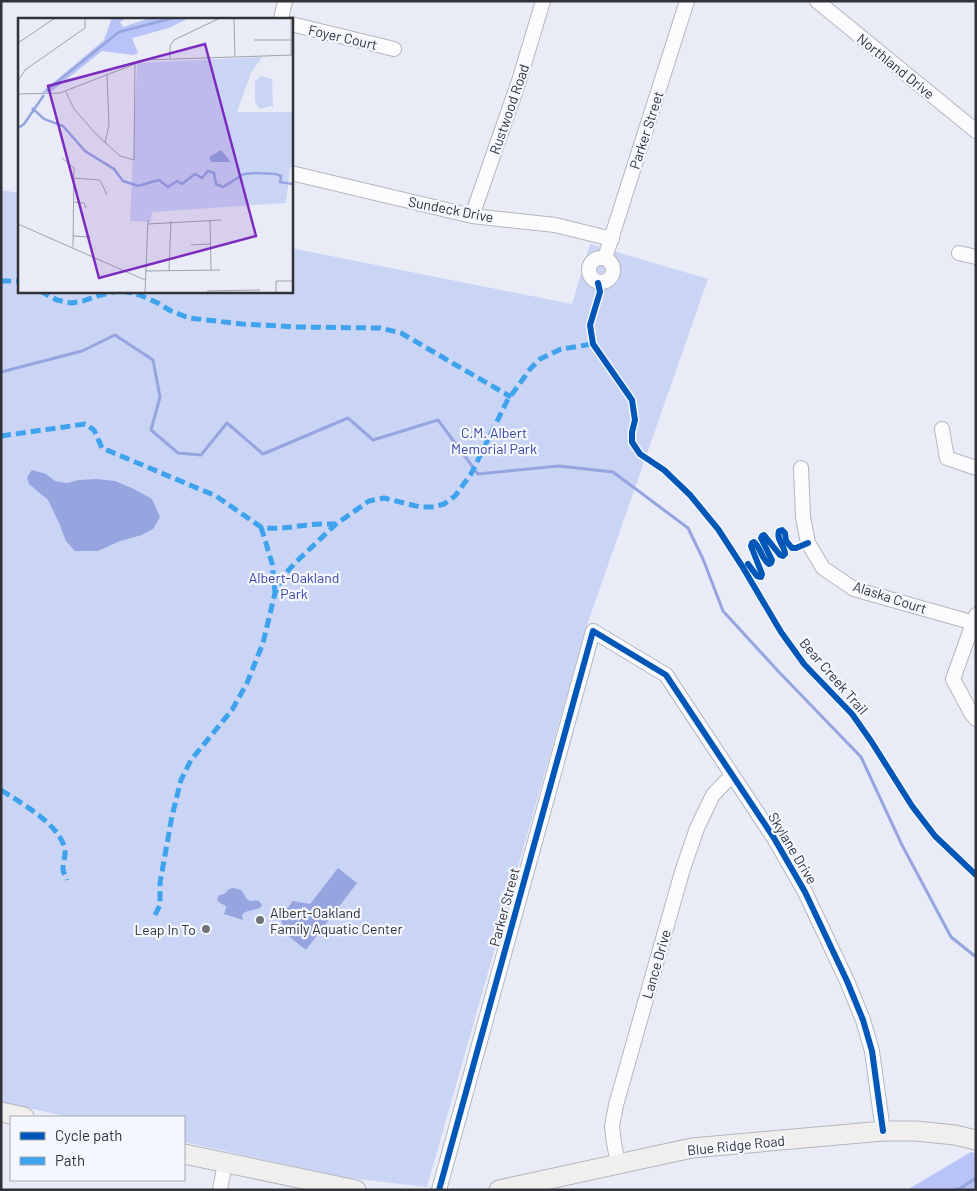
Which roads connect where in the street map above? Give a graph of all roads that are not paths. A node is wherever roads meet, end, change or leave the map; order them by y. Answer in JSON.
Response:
{"nodes":[{"id":1,"x":285,"y":1,"type":"edge"},
{"id":2,"x":543,"y":1,"type":"edge"},
{"id":3,"x":687,"y":1,"type":"edge"},
{"id":4,"x":816,"y":1,"type":"edge"},
{"id":5,"x":281,"y":18,"type":"edge"},
{"id":6,"x":292,"y":24,"type":"edge"},
{"id":7,"x":394,"y":49,"type":"dead end"},
{"id":8,"x":976,"y":130,"type":"edge"},
{"id":9,"x":292,"y":173,"type":"edge"},
{"id":10,"x":472,"y":216,"type":"junction"},
{"id":11,"x":612,"y":239,"type":"junction"},
{"id":12,"x":959,"y":253,"type":"dead end"},
{"id":13,"x":976,"y":257,"type":"edge"},
{"id":14,"x":605,"y":258,"type":"dead end"},
{"id":15,"x":942,"y":428,"type":"dead end"},
{"id":16,"x":801,"y":468,"type":"dead end"},
{"id":17,"x":976,"y":468,"type":"edge"},
{"id":18,"x":975,"y":619,"type":"edge"},
{"id":19,"x":593,"y":632,"type":"joint"},
{"id":20,"x":976,"y":719,"type":"edge"},
{"id":21,"x":732,"y":775,"type":"junction"},
{"id":22,"x":1,"y":1112,"type":"edge"},
{"id":23,"x":19,"y":1116,"type":"edge"},
{"id":24,"x":883,"y":1131,"type":"junction"},
{"id":25,"x":976,"y":1140,"type":"edge"},
{"id":26,"x":185,"y":1154,"type":"edge"},
{"id":27,"x":225,"y":1163,"type":"junction"},
{"id":28,"x":618,"y":1164,"type":"junction"},
{"id":29,"x":220,"y":1190,"type":"edge"},
{"id":30,"x":356,"y":1190,"type":"edge"},
{"id":31,"x":438,"y":1190,"type":"edge"},
{"id":32,"x":500,"y":1190,"type":"edge"}],
"edges":[{"from":1,"to":5,"type":"street"},
{"from":2,"to":10,"type":"street","name":"Rustwood Road"},
{"from":3,"to":11,"type":"street","name":"Parker Street"},
{"from":4,"to":8,"type":"street","name":"Northland Drive"},
{"from":6,"to":7,"type":"street","name":"Foyer Court"},
{"from":9,"to":10,"type":"street","name":"Sundeck Drive"},
{"from":10,"to":11,"type":"street","name":"Sundeck Drive"},
{"from":11,"to":14,"type":"street","name":"Parker Street"},
{"from":12,"to":13,"type":"street"},
{"from":15,"to":17,"type":"street"},
{"from":16,"to":18,"type":"street","name":"Alaska Court"},
{"from":18,"to":20,"type":"street"},
{"from":19,"to":21,"type":"street","name":"Skylane Drive"},
{"from":19,"to":31,"type":"street","name":"Parker Street"},
{"from":21,"to":24,"type":"street","name":"Skylane Drive"},
{"from":21,"to":28,"type":"street","name":"Lance Drive"},
{"from":22,"to":23,"type":"street"},
{"from":24,"to":25,"type":"street","name":"Blue Ridge Road"},
{"from":24,"to":28,"type":"street","name":"Blue Ridge Road"},
{"from":26,"to":27,"type":"street"},
{"from":27,"to":29,"type":"street"},
{"from":27,"to":30,"type":"street"},
{"from":28,"to":32,"type":"street","name":"Blue Ridge Road"}]}
